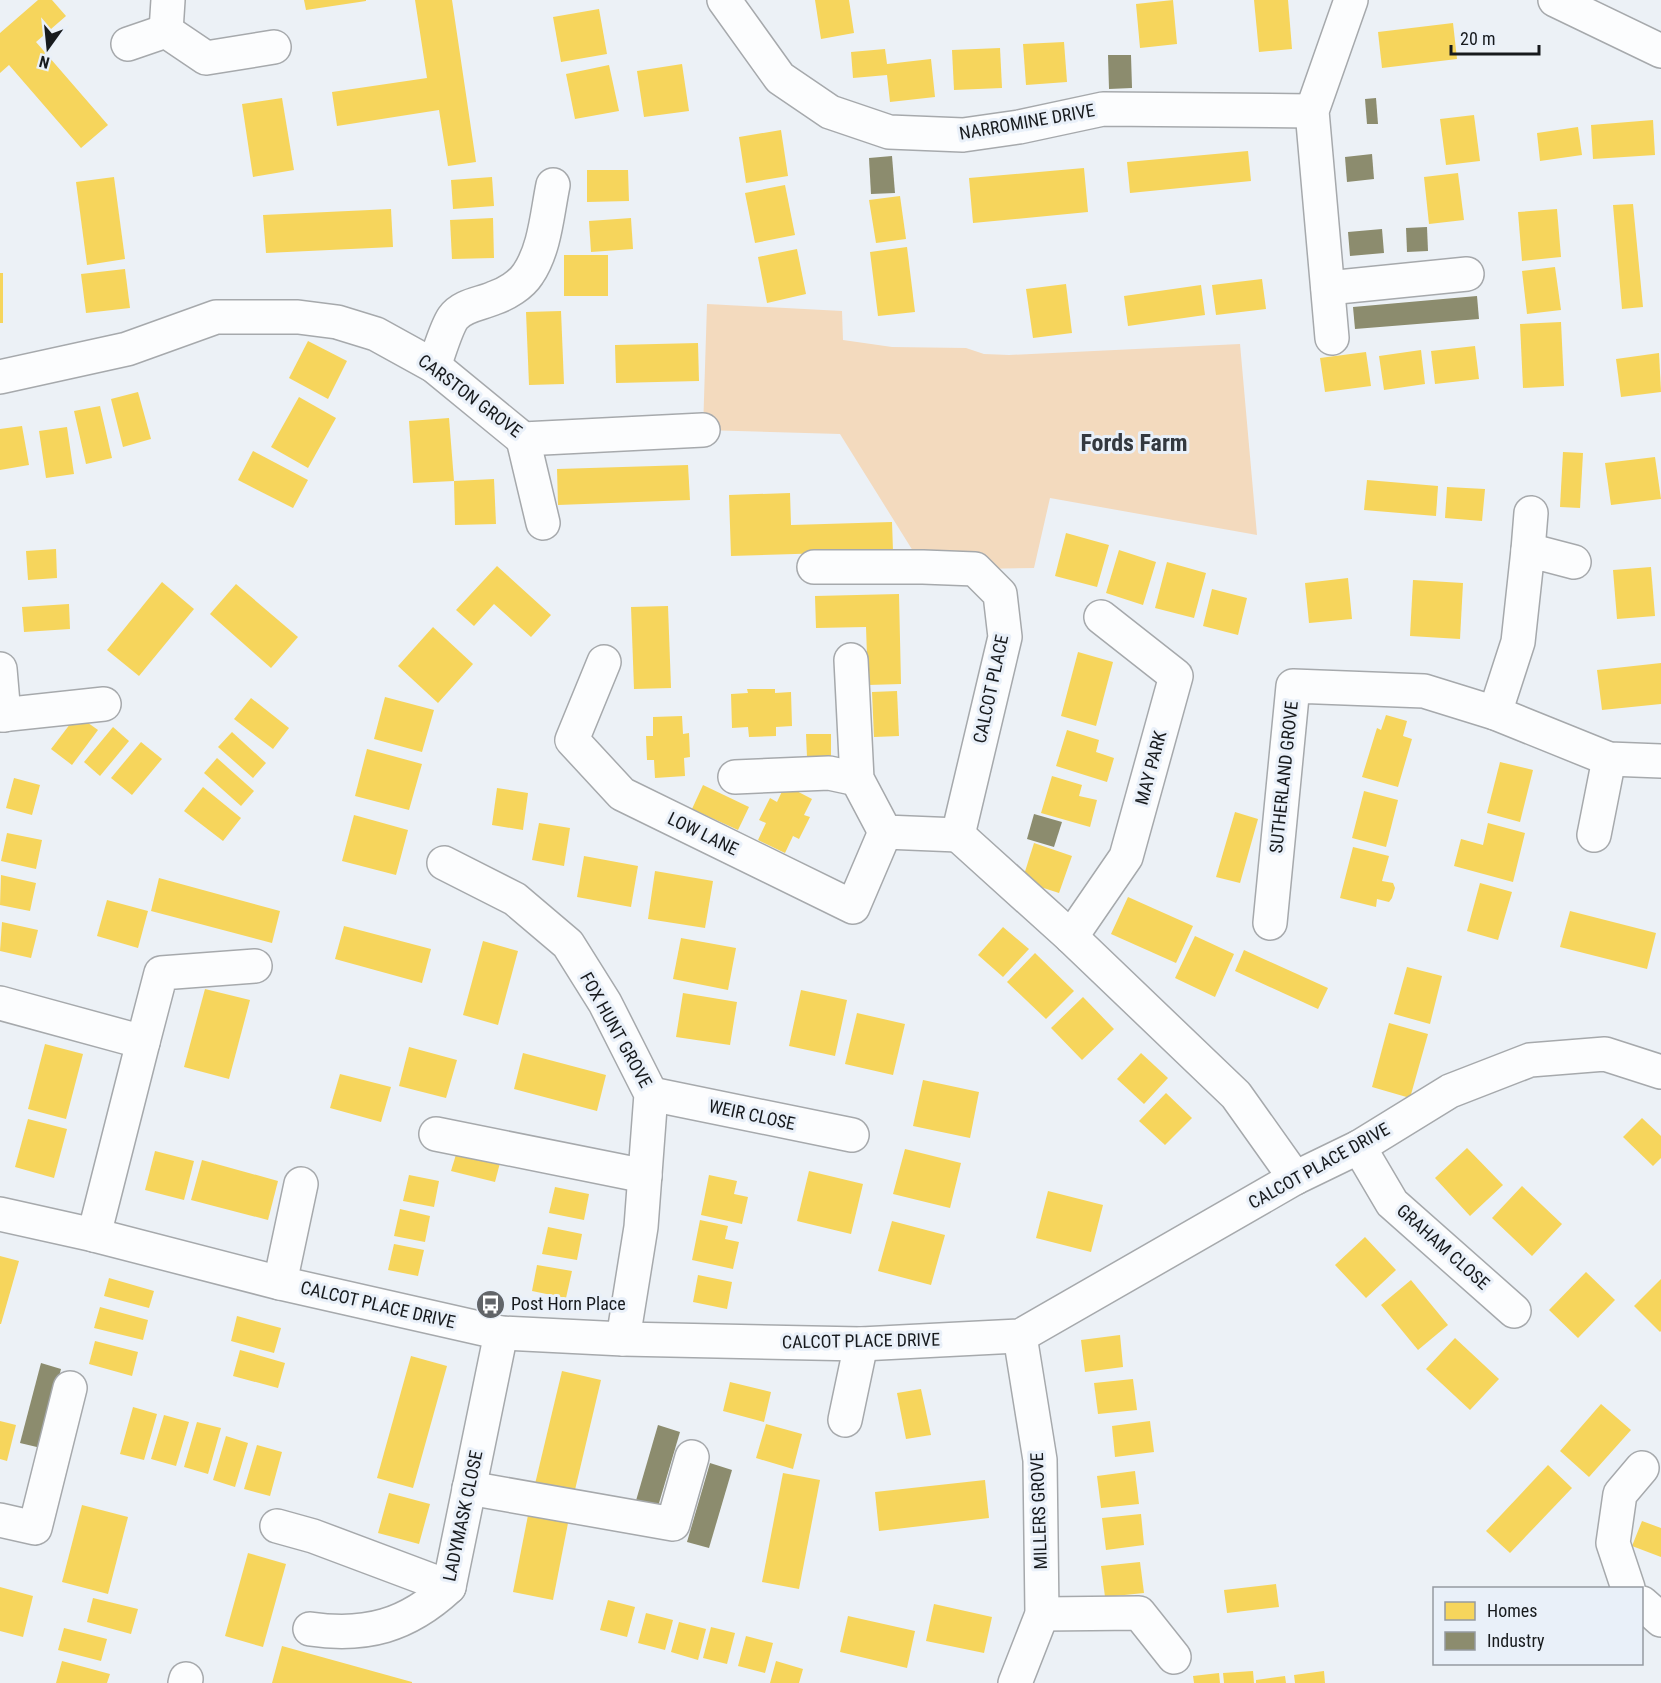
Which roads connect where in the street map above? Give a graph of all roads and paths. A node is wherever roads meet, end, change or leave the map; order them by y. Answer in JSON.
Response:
{"nodes":[{"id":1,"x":724,"y":0,"type":"edge"},
{"id":2,"x":1351,"y":0,"type":"edge"},
{"id":3,"x":1555,"y":0,"type":"edge"},
{"id":4,"x":1611,"y":12,"type":"edge"},
{"id":5,"x":167,"y":16,"type":"edge"},
{"id":6,"x":128,"y":44,"type":"dead end"},
{"id":7,"x":274,"y":47,"type":"dead end"},
{"id":8,"x":1661,"y":51,"type":"edge"},
{"id":9,"x":1312,"y":111,"type":"junction"},
{"id":10,"x":553,"y":185,"type":"dead end"},
{"id":11,"x":1467,"y":274,"type":"dead end"},
{"id":12,"x":1328,"y":288,"type":"junction"},
{"id":13,"x":1332,"y":338,"type":"dead end"},
{"id":14,"x":435,"y":366,"type":"junction"},
{"id":15,"x":0,"y":377,"type":"edge"},
{"id":16,"x":704,"y":430,"type":"dead end"},
{"id":17,"x":523,"y":439,"type":"junction"},
{"id":18,"x":1531,"y":513,"type":"dead end"},
{"id":19,"x":543,"y":523,"type":"dead end"},
{"id":20,"x":1528,"y":550,"type":"junction"},
{"id":21,"x":1574,"y":562,"type":"dead end"},
{"id":22,"x":814,"y":567,"type":"dead end"},
{"id":23,"x":1101,"y":617,"type":"dead end"},
{"id":24,"x":851,"y":660,"type":"dead end"},
{"id":25,"x":604,"y":662,"type":"dead end"},
{"id":26,"x":0,"y":669,"type":"edge"},
{"id":27,"x":104,"y":704,"type":"dead end"},
{"id":28,"x":1495,"y":713,"type":"junction"},
{"id":29,"x":2,"y":715,"type":"edge"},
{"id":30,"x":1609,"y":759,"type":"junction"},
{"id":31,"x":1661,"y":761,"type":"edge"},
{"id":32,"x":735,"y":777,"type":"dead end"},
{"id":33,"x":857,"y":779,"type":"junction"},
{"id":34,"x":885,"y":831,"type":"junction"},
{"id":35,"x":958,"y":835,"type":"junction"},
{"id":36,"x":1594,"y":835,"type":"dead end"},
{"id":37,"x":444,"y":863,"type":"dead end"},
{"id":38,"x":1270,"y":923,"type":"dead end"},
{"id":39,"x":1071,"y":937,"type":"junction"},
{"id":40,"x":255,"y":966,"type":"dead end"},
{"id":41,"x":0,"y":1002,"type":"edge"},
{"id":42,"x":143,"y":1042,"type":"junction"},
{"id":43,"x":1661,"y":1072,"type":"edge"},
{"id":44,"x":651,"y":1094,"type":"junction"},
{"id":45,"x":436,"y":1134,"type":"dead end"},
{"id":46,"x":852,"y":1135,"type":"dead end"},
{"id":47,"x":1359,"y":1147,"type":"junction"},
{"id":48,"x":645,"y":1176,"type":"junction"},
{"id":49,"x":1294,"y":1178,"type":"junction"},
{"id":50,"x":301,"y":1184,"type":"dead end"},
{"id":51,"x":0,"y":1214,"type":"edge"},
{"id":52,"x":94,"y":1235,"type":"junction"},
{"id":53,"x":280,"y":1283,"type":"junction"},
{"id":54,"x":1514,"y":1311,"type":"dead end"},
{"id":55,"x":501,"y":1333,"type":"junction"},
{"id":56,"x":1020,"y":1336,"type":"junction"},
{"id":57,"x":623,"y":1339,"type":"junction"},
{"id":58,"x":861,"y":1344,"type":"junction"},
{"id":59,"x":70,"y":1388,"type":"dead end"},
{"id":60,"x":845,"y":1420,"type":"dead end"},
{"id":61,"x":692,"y":1457,"type":"dead end"},
{"id":62,"x":1642,"y":1468,"type":"dead end"},
{"id":63,"x":469,"y":1488,"type":"junction"},
{"id":64,"x":0,"y":1520,"type":"edge"},
{"id":65,"x":278,"y":1527,"type":"dead end"},
{"id":66,"x":449,"y":1587,"type":"junction"},
{"id":67,"x":1628,"y":1587,"type":"edge"},
{"id":68,"x":1643,"y":1605,"type":"edge"},
{"id":69,"x":1042,"y":1614,"type":"junction"},
{"id":70,"x":1661,"y":1620,"type":"edge"},
{"id":71,"x":310,"y":1629,"type":"dead end"},
{"id":72,"x":1174,"y":1657,"type":"dead end"},
{"id":73,"x":1016,"y":1683,"type":"edge"}],
"edges":[{"from":1,"to":9,"type":"street","name":"NARROMINE DRIVE"},
{"from":2,"to":9,"type":"street"},
{"from":3,"to":4,"type":"street"},
{"from":4,"to":8,"type":"street"},
{"from":5,"to":6,"type":"street"},
{"from":5,"to":7,"type":"street"},
{"from":9,"to":12,"type":"street"},
{"from":10,"to":14,"type":"street"},
{"from":11,"to":12,"type":"street"},
{"from":12,"to":13,"type":"street"},
{"from":14,"to":15,"type":"street","name":"CARSTON GROVE"},
{"from":14,"to":17,"type":"street","name":"CARSTON GROVE"},
{"from":16,"to":17,"type":"street","name":"CARSTON GROVE"},
{"from":17,"to":19,"type":"street"},
{"from":18,"to":20,"type":"street"},
{"from":20,"to":21,"type":"street"},
{"from":20,"to":28,"type":"street"},
{"from":22,"to":35,"type":"street","name":"CALCOT PLACE"},
{"from":23,"to":39,"type":"street","name":"MAY PARK"},
{"from":24,"to":33,"type":"street"},
{"from":25,"to":34,"type":"street","name":"LOW LANE"},
{"from":26,"to":29,"type":"street"},
{"from":27,"to":29,"type":"street"},
{"from":28,"to":30,"type":"street","name":"SUTHERLAND GROVE"},
{"from":28,"to":38,"type":"street","name":"SUTHERLAND GROVE"},
{"from":30,"to":31,"type":"street","name":"SUTHERLAND GROVE"},
{"from":30,"to":36,"type":"street"},
{"from":32,"to":33,"type":"street"},
{"from":33,"to":34,"type":"street"},
{"from":34,"to":35,"type":"street"},
{"from":35,"to":39,"type":"street"},
{"from":37,"to":44,"type":"street","name":"FOX HUNT GROVE"},
{"from":39,"to":49,"type":"street"},
{"from":40,"to":42,"type":"street"},
{"from":41,"to":42,"type":"street"},
{"from":42,"to":52,"type":"street"},
{"from":43,"to":47,"type":"street","name":"CALCOT PLACE DRIVE"},
{"from":44,"to":46,"type":"street","name":"WEIR CLOSE"},
{"from":44,"to":48,"type":"street","name":"FOX HUNT GROVE"},
{"from":45,"to":48,"type":"street"},
{"from":47,"to":49,"type":"street","name":"CALCOT PLACE DRIVE"},
{"from":47,"to":54,"type":"street","name":"GRAHAM CLOSE"},
{"from":48,"to":57,"type":"street","name":"FOX HUNT GROVE"},
{"from":49,"to":56,"type":"street","name":"CALCOT PLACE DRIVE"},
{"from":50,"to":53,"type":"street"},
{"from":51,"to":52,"type":"street","name":"CALCOT PLACE DRIVE"},
{"from":52,"to":53,"type":"street","name":"CALCOT PLACE DRIVE"},
{"from":53,"to":55,"type":"street","name":"CALCOT PLACE DRIVE"},
{"from":55,"to":57,"type":"street","name":"CALCOT PLACE DRIVE"},
{"from":55,"to":63,"type":"street","name":"LADYMASK CLOSE"},
{"from":56,"to":58,"type":"street","name":"CALCOT PLACE DRIVE"},
{"from":56,"to":69,"type":"street","name":"MILLERS GROVE"},
{"from":57,"to":58,"type":"street","name":"CALCOT PLACE DRIVE"},
{"from":58,"to":60,"type":"street"},
{"from":59,"to":64,"type":"street"},
{"from":61,"to":63,"type":"street"},
{"from":62,"to":67,"type":"street"},
{"from":63,"to":66,"type":"street","name":"LADYMASK CLOSE"},
{"from":65,"to":66,"type":"street"},
{"from":66,"to":71,"type":"street","name":"LADYMASK CLOSE"},
{"from":68,"to":70,"type":"street"},
{"from":69,"to":72,"type":"street"},
{"from":69,"to":73,"type":"street","name":"MILLERS GROVE"}]}
